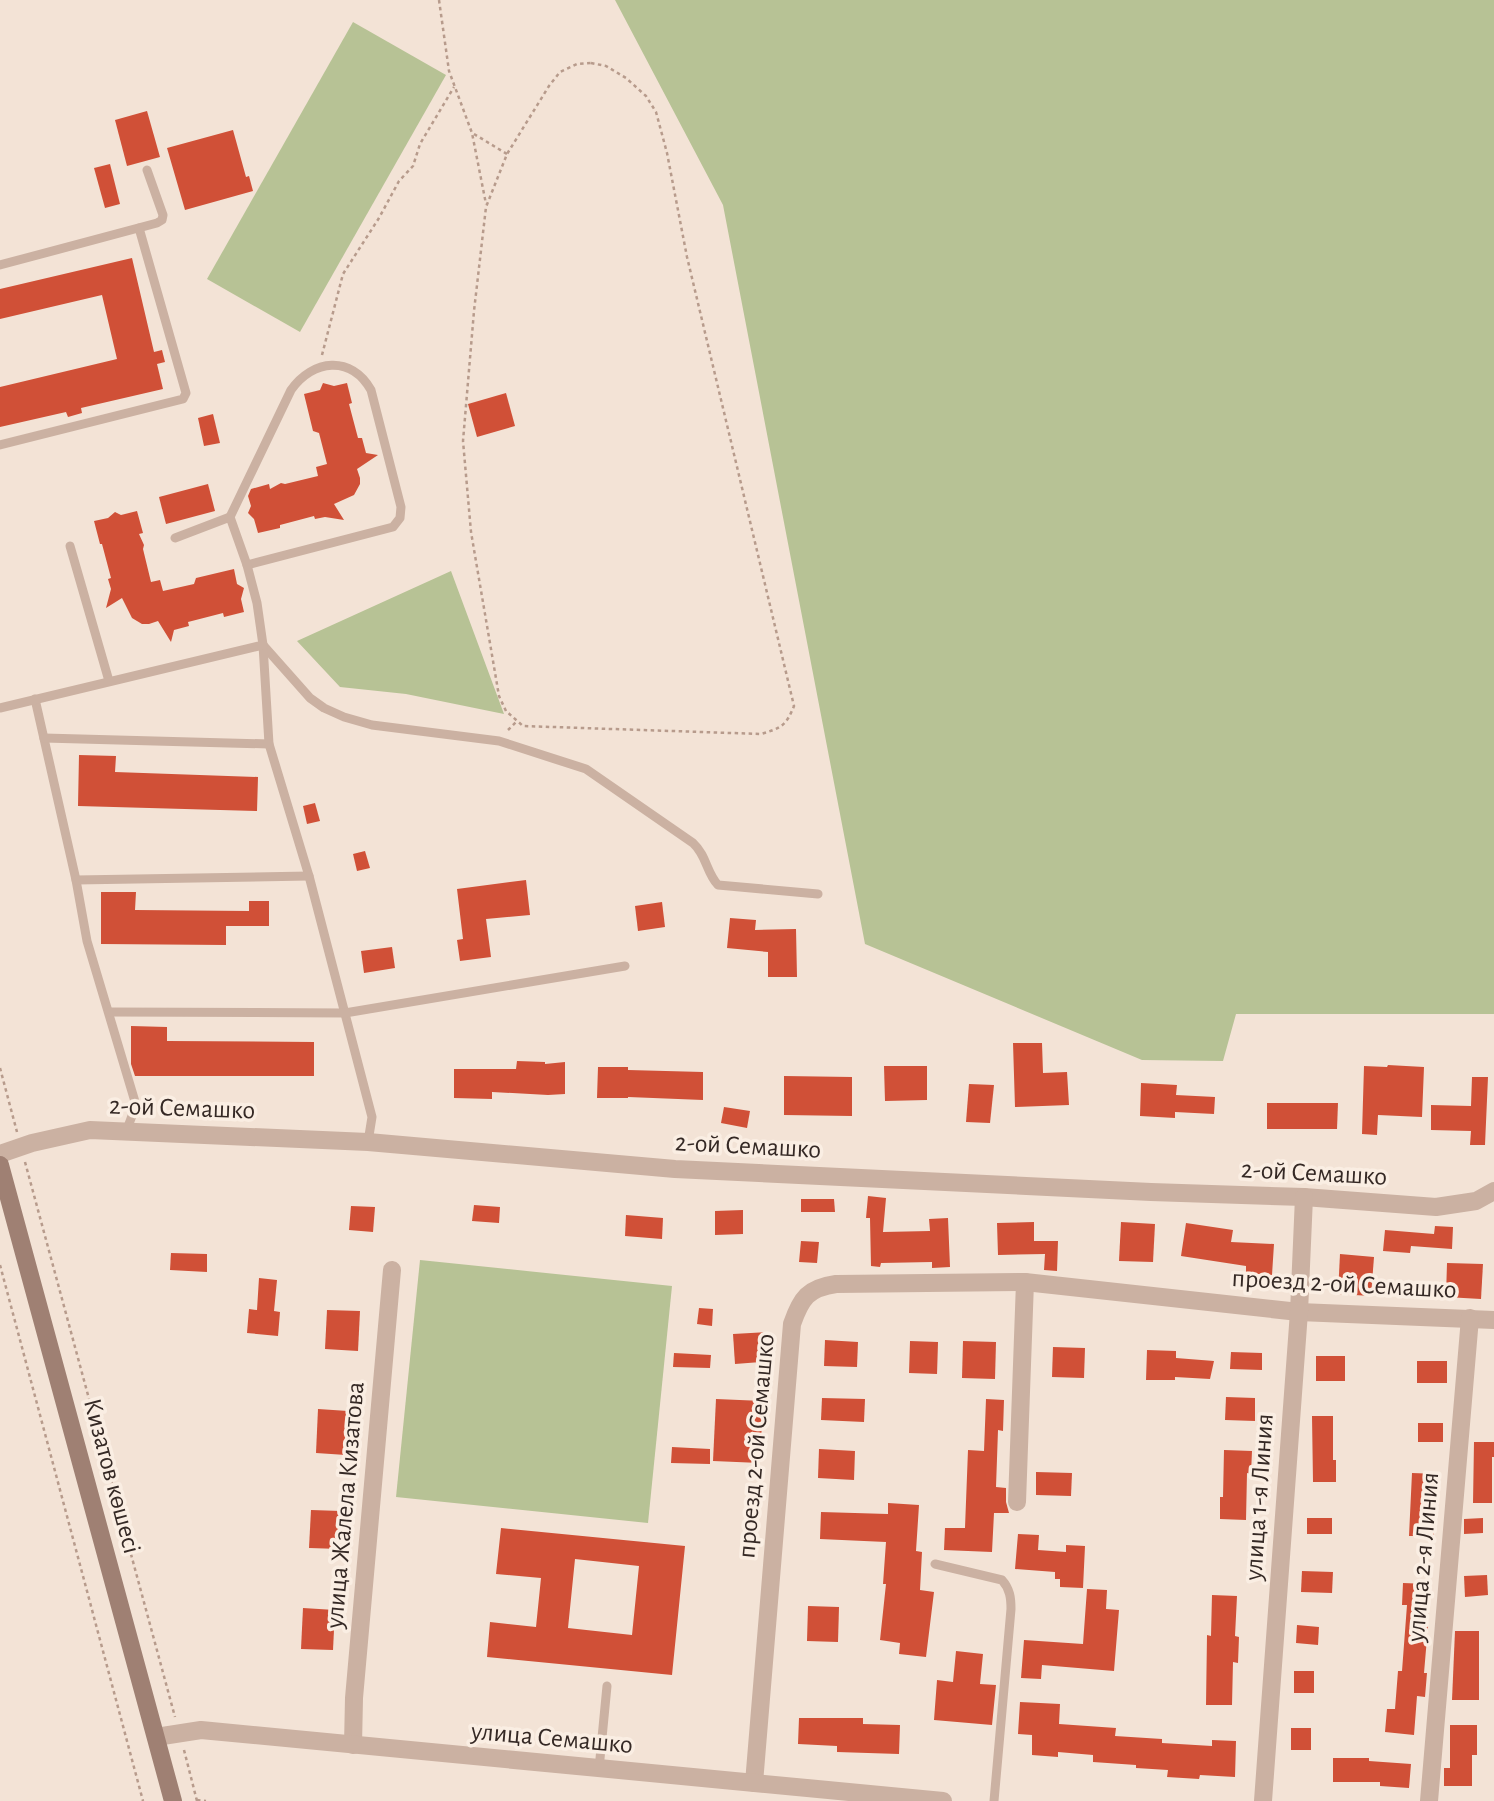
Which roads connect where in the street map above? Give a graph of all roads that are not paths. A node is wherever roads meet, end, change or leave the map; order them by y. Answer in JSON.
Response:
{"nodes":[{"id":1,"x":147,"y":170,"type":"dead end"},
{"id":2,"x":139,"y":228,"type":"junction"},
{"id":3,"x":0,"y":265,"type":"edge"},
{"id":4,"x":0,"y":445,"type":"edge"},
{"id":5,"x":230,"y":517,"type":"junction"},
{"id":6,"x":175,"y":538,"type":"dead end"},
{"id":7,"x":70,"y":546,"type":"dead end"},
{"id":8,"x":247,"y":565,"type":"junction"},
{"id":9,"x":263,"y":645,"type":"junction"},
{"id":10,"x":109,"y":681,"type":"junction"},
{"id":11,"x":35,"y":699,"type":"junction"},
{"id":12,"x":0,"y":708,"type":"edge"},
{"id":13,"x":44,"y":738,"type":"junction"},
{"id":14,"x":268,"y":744,"type":"junction"},
{"id":15,"x":309,"y":876,"type":"junction"},
{"id":16,"x":76,"y":880,"type":"junction"},
{"id":17,"x":818,"y":894,"type":"dead end"},
{"id":18,"x":625,"y":966,"type":"dead end"},
{"id":19,"x":109,"y":1013,"type":"junction"},
{"id":20,"x":345,"y":1013,"type":"junction"},
{"id":21,"x":126,"y":1132,"type":"junction"},
{"id":22,"x":368,"y":1142,"type":"junction"},
{"id":23,"x":0,"y":1154,"type":"edge"},
{"id":24,"x":0,"y":1165,"type":"edge"},
{"id":25,"x":1494,"y":1191,"type":"edge"},
{"id":26,"x":1304,"y":1197,"type":"junction"},
{"id":27,"x":392,"y":1270,"type":"dead end"},
{"id":28,"x":1025,"y":1282,"type":"junction"},
{"id":29,"x":1299,"y":1312,"type":"junction"},
{"id":30,"x":1470,"y":1318,"type":"junction"},
{"id":31,"x":1494,"y":1320,"type":"edge"},
{"id":32,"x":1017,"y":1502,"type":"dead end"},
{"id":33,"x":935,"y":1564,"type":"dead end"},
{"id":34,"x":607,"y":1686,"type":"dead end"},
{"id":35,"x":156,"y":1737,"type":"junction"},
{"id":36,"x":353,"y":1745,"type":"junction"},
{"id":37,"x":599,"y":1769,"type":"junction"},
{"id":38,"x":754,"y":1783,"type":"junction"},
{"id":39,"x":173,"y":1801,"type":"edge"},
{"id":40,"x":943,"y":1801,"type":"edge"},
{"id":41,"x":994,"y":1801,"type":"edge"},
{"id":42,"x":1263,"y":1801,"type":"edge"},
{"id":43,"x":1429,"y":1801,"type":"edge"}],
"edges":[{"from":1,"to":2,"type":"lane"},
{"from":2,"to":3,"type":"lane"},
{"from":2,"to":4,"type":"lane"},
{"from":5,"to":6,"type":"lane"},
{"from":5,"to":8,"type":"lane"},
{"from":5,"to":8,"type":"lane"},
{"from":7,"to":10,"type":"lane"},
{"from":8,"to":9,"type":"lane"},
{"from":9,"to":10,"type":"lane"},
{"from":9,"to":14,"type":"lane"},
{"from":9,"to":17,"type":"lane"},
{"from":10,"to":11,"type":"lane"},
{"from":11,"to":12,"type":"lane"},
{"from":11,"to":13,"type":"lane"},
{"from":13,"to":14,"type":"lane"},
{"from":13,"to":16,"type":"lane"},
{"from":14,"to":15,"type":"lane"},
{"from":15,"to":16,"type":"lane"},
{"from":15,"to":20,"type":"lane"},
{"from":16,"to":19,"type":"lane"},
{"from":18,"to":20,"type":"lane"},
{"from":19,"to":20,"type":"lane"},
{"from":19,"to":21,"type":"lane"},
{"from":20,"to":22,"type":"lane"},
{"from":21,"to":22,"type":"street","name":"2-ой Семашко"},
{"from":21,"to":23,"type":"street","name":"2-ой Семашко"},
{"from":22,"to":26,"type":"street","name":"2-ой Семашко"},
{"from":24,"to":35,"type":"main road","name":"Кизатов көшесі"},
{"from":25,"to":26,"type":"street","name":"2-ой Семашко"},
{"from":26,"to":29,"type":"street","name":"улица 1-я Линия"},
{"from":27,"to":36,"type":"street","name":"улица Жалела Кизатова"},
{"from":28,"to":29,"type":"street","name":"проезд 2-ой Семашко"},
{"from":28,"to":32,"type":"street"},
{"from":28,"to":38,"type":"street","name":"проезд 2-ой Семашко"},
{"from":29,"to":30,"type":"street","name":"проезд 2-ой Семашко"},
{"from":29,"to":42,"type":"street","name":"улица 1-я Линия"},
{"from":30,"to":31,"type":"street","name":"проезд 2-ой Семашко"},
{"from":30,"to":43,"type":"street","name":"улица 2-я Линия"},
{"from":33,"to":41,"type":"lane"},
{"from":34,"to":37,"type":"lane"},
{"from":35,"to":36,"type":"street","name":"улица Семашко"},
{"from":35,"to":39,"type":"main road","name":"Кизатов көшесі"},
{"from":36,"to":37,"type":"street","name":"улица Семашко"},
{"from":37,"to":38,"type":"street","name":"улица Семашко"},
{"from":38,"to":40,"type":"street","name":"улица Семашко"}]}
